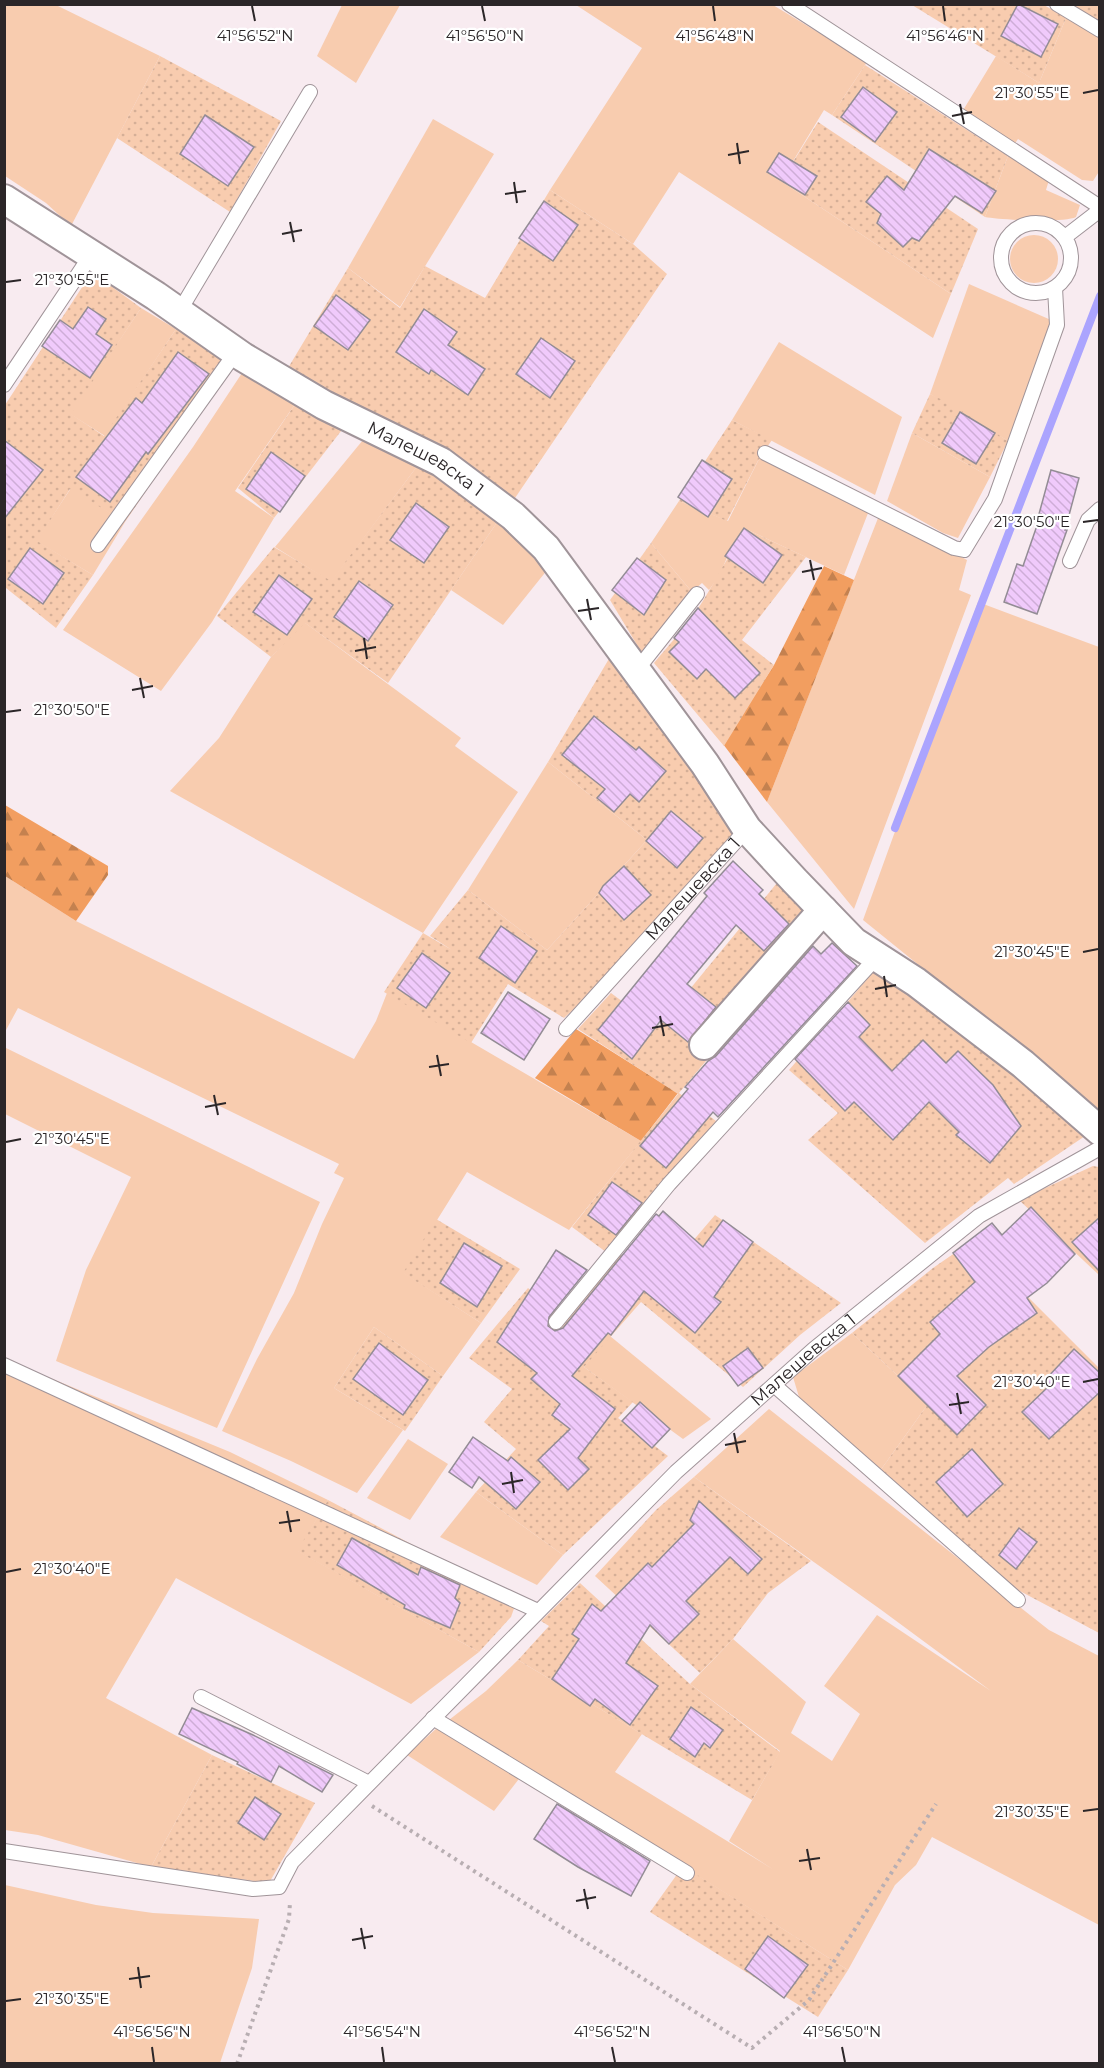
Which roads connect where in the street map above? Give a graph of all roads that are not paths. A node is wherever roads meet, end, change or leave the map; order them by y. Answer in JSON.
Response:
{"nodes":[{"id":1,"x":789,"y":4,"type":"edge"},
{"id":2,"x":1057,"y":4,"type":"edge"},
{"id":3,"x":1100,"y":30,"type":"edge"},
{"id":4,"x":310,"y":92,"type":"dead end"},
{"id":5,"x":4,"y":199,"type":"edge"},
{"id":6,"x":1100,"y":208,"type":"edge"},
{"id":7,"x":1065,"y":237,"type":"junction"},
{"id":8,"x":91,"y":255,"type":"junction"},
{"id":9,"x":1055,"y":288,"type":"junction"},
{"id":10,"x":179,"y":312,"type":"junction"},
{"id":11,"x":236,"y":352,"type":"junction"},
{"id":12,"x":4,"y":385,"type":"edge"},
{"id":13,"x":765,"y":453,"type":"dead end"},
{"id":14,"x":1100,"y":509,"type":"edge"},
{"id":15,"x":98,"y":545,"type":"dead end"},
{"id":16,"x":1070,"y":561,"type":"dead end"},
{"id":17,"x":697,"y":594,"type":"dead end"},
{"id":18,"x":636,"y":671,"type":"junction"},
{"id":19,"x":747,"y":829,"type":"junction"},
{"id":20,"x":823,"y":910,"type":"junction"},
{"id":21,"x":876,"y":958,"type":"junction"},
{"id":22,"x":566,"y":1029,"type":"dead end"},
{"id":23,"x":704,"y":1045,"type":"dead end"},
{"id":24,"x":1100,"y":1131,"type":"edge"},
{"id":25,"x":1100,"y":1148,"type":"edge"},
{"id":26,"x":556,"y":1322,"type":"dead end"},
{"id":27,"x":4,"y":1365,"type":"edge"},
{"id":28,"x":774,"y":1384,"type":"junction"},
{"id":29,"x":1018,"y":1600,"type":"dead end"},
{"id":30,"x":538,"y":1611,"type":"junction"},
{"id":31,"x":201,"y":1696,"type":"dead end"},
{"id":32,"x":433,"y":1718,"type":"junction"},
{"id":33,"x":369,"y":1783,"type":"junction"},
{"id":34,"x":4,"y":1851,"type":"edge"},
{"id":35,"x":687,"y":1873,"type":"dead end"}],
"edges":[{"from":1,"to":6,"type":"lane"},
{"from":2,"to":3,"type":"lane"},
{"from":4,"to":10,"type":"lane"},
{"from":5,"to":8,"type":"street","name":"Малешевска 1"},
{"from":6,"to":7,"type":"lane"},
{"from":7,"to":9,"type":"lane"},
{"from":7,"to":9,"type":"lane"},
{"from":8,"to":10,"type":"street","name":"Малешевска 1"},
{"from":8,"to":12,"type":"lane"},
{"from":9,"to":13,"type":"lane"},
{"from":10,"to":11,"type":"street","name":"Малешевска 1"},
{"from":11,"to":15,"type":"lane"},
{"from":11,"to":18,"type":"street","name":"Малешевска 1"},
{"from":14,"to":16,"type":"lane"},
{"from":17,"to":18,"type":"lane"},
{"from":18,"to":19,"type":"street","name":"Малешевска 1"},
{"from":19,"to":20,"type":"street","name":"Малешевска 1"},
{"from":19,"to":22,"type":"lane","name":"Малешевска 1"},
{"from":20,"to":21,"type":"street","name":"Малешевска 1"},
{"from":20,"to":23,"type":"street"},
{"from":21,"to":24,"type":"street","name":"Малешевска 1"},
{"from":21,"to":26,"type":"lane"},
{"from":25,"to":28,"type":"lane","name":"Малешевска 1"},
{"from":27,"to":30,"type":"lane"},
{"from":28,"to":29,"type":"lane"},
{"from":28,"to":30,"type":"lane","name":"Малешевска 1"},
{"from":30,"to":32,"type":"lane","name":"Малешевска 1"},
{"from":31,"to":33,"type":"lane"},
{"from":32,"to":33,"type":"lane","name":"Малешевска 1"},
{"from":32,"to":35,"type":"lane"},
{"from":33,"to":34,"type":"lane","name":"Малешевска 1"}]}
